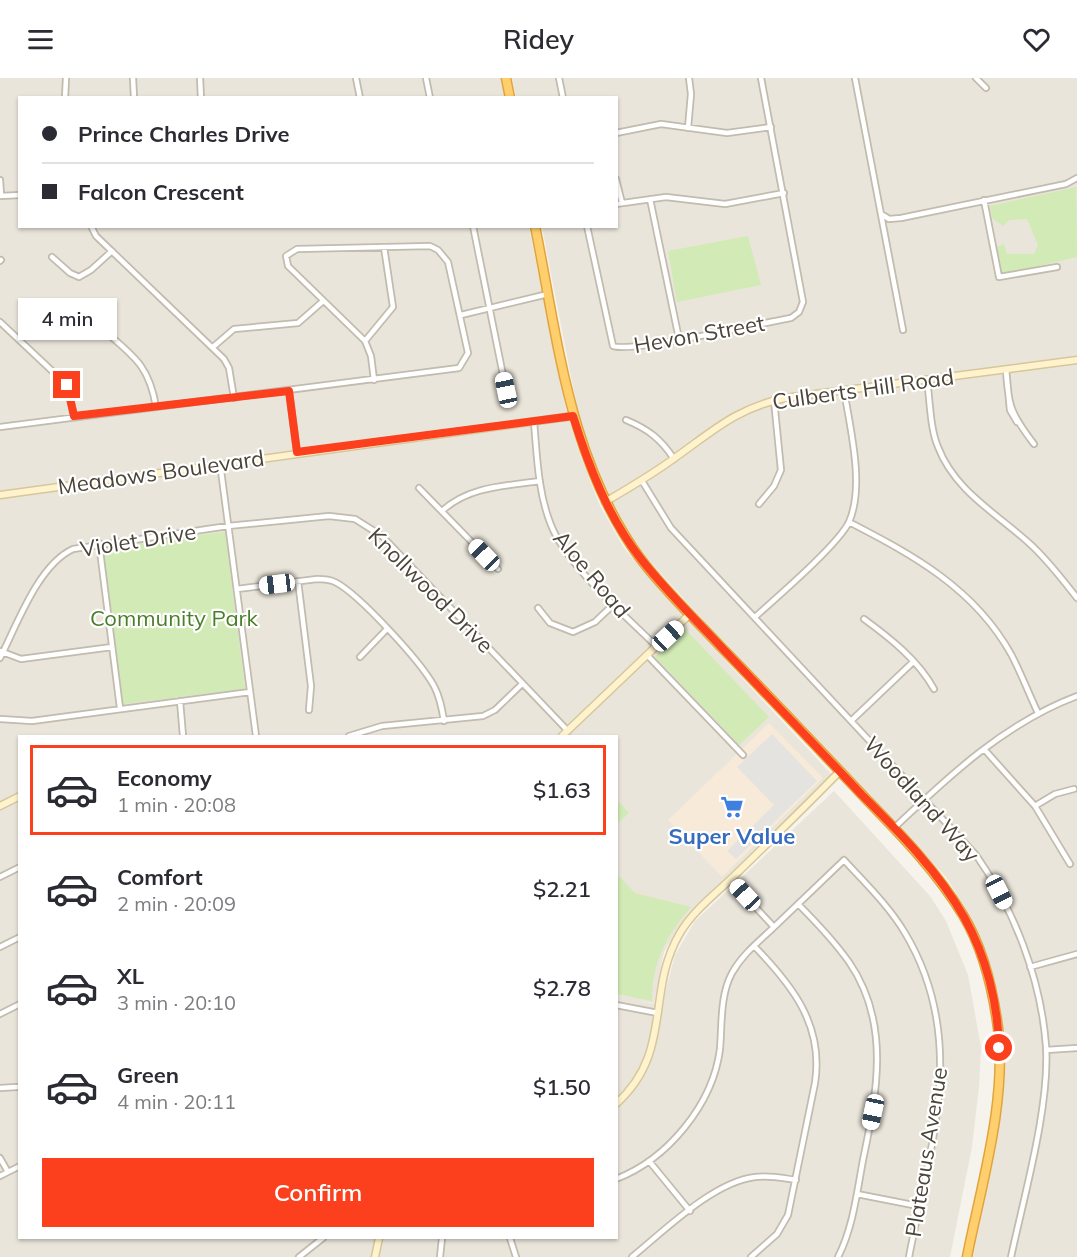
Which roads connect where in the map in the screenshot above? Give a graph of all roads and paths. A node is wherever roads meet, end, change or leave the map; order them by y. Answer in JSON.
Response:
{"nodes":[{"id":1,"x":66,"y":78,"type":"edge"},
{"id":2,"x":133,"y":78,"type":"edge"},
{"id":3,"x":200,"y":78,"type":"edge"},
{"id":4,"x":356,"y":78,"type":"edge"},
{"id":5,"x":426,"y":78,"type":"edge"},
{"id":6,"x":506,"y":78,"type":"edge"},
{"id":7,"x":559,"y":78,"type":"edge"},
{"id":8,"x":689,"y":78,"type":"edge"},
{"id":9,"x":761,"y":78,"type":"edge"},
{"id":10,"x":855,"y":78,"type":"edge"},
{"id":11,"x":976,"y":78,"type":"edge"},
{"id":12,"x":986,"y":88,"type":"dead end"},
{"id":13,"x":65,"y":96,"type":"edge"},
{"id":14,"x":134,"y":96,"type":"edge"},
{"id":15,"x":201,"y":96,"type":"edge"},
{"id":16,"x":360,"y":96,"type":"edge"},
{"id":17,"x":430,"y":96,"type":"edge"},
{"id":18,"x":510,"y":96,"type":"edge"},
{"id":19,"x":563,"y":96,"type":"edge"},
{"id":20,"x":771,"y":127,"type":"junction"},
{"id":21,"x":688,"y":128,"type":"junction"},
{"id":22,"x":618,"y":133,"type":"edge"},
{"id":23,"x":1077,"y":178,"type":"edge"},
{"id":24,"x":0,"y":180,"type":"edge"},
{"id":25,"x":784,"y":193,"type":"junction"},
{"id":26,"x":18,"y":195,"type":"edge"},
{"id":27,"x":0,"y":196,"type":"edge"},
{"id":28,"x":650,"y":199,"type":"junction"},
{"id":29,"x":984,"y":200,"type":"junction"},
{"id":30,"x":619,"y":204,"type":"edge"},
{"id":31,"x":881,"y":214,"type":"junction"},
{"id":32,"x":92,"y":228,"type":"edge"},
{"id":33,"x":473,"y":228,"type":"edge"},
{"id":34,"x":535,"y":228,"type":"edge"},
{"id":35,"x":588,"y":228,"type":"edge"},
{"id":36,"x":384,"y":247,"type":"junction"},
{"id":37,"x":112,"y":251,"type":"junction"},
{"id":38,"x":52,"y":257,"type":"dead end"},
{"id":39,"x":1057,"y":267,"type":"dead end"},
{"id":40,"x":548,"y":294,"type":"junction"},
{"id":41,"x":322,"y":302,"type":"junction"},
{"id":42,"x":49,"y":309,"type":"dead end"},
{"id":43,"x":489,"y":309,"type":"junction"},
{"id":44,"x":461,"y":315,"type":"junction"},
{"id":45,"x":0,"y":322,"type":"edge"},
{"id":46,"x":101,"y":328,"type":"dead end"},
{"id":47,"x":903,"y":330,"type":"dead end"},
{"id":48,"x":679,"y":339,"type":"junction"},
{"id":49,"x":19,"y":340,"type":"junction"},
{"id":50,"x":364,"y":341,"type":"junction"},
{"id":51,"x":213,"y":347,"type":"junction"},
{"id":52,"x":1077,"y":360,"type":"edge"},
{"id":53,"x":1006,"y":369,"type":"junction"},
{"id":54,"x":927,"y":379,"type":"junction"},
{"id":55,"x":374,"y":380,"type":"junction"},
{"id":56,"x":506,"y":390,"type":"dead end"},
{"id":57,"x":844,"y":390,"type":"junction"},
{"id":58,"x":289,"y":391,"type":"junction"},
{"id":59,"x":234,"y":398,"type":"junction"},
{"id":60,"x":774,"y":400,"type":"junction"},
{"id":61,"x":156,"y":407,"type":"junction"},
{"id":62,"x":74,"y":416,"type":"junction"},
{"id":63,"x":573,"y":416,"type":"junction"},
{"id":64,"x":626,"y":420,"type":"dead end"},
{"id":65,"x":534,"y":422,"type":"junction"},
{"id":66,"x":0,"y":427,"type":"edge"},
{"id":67,"x":1034,"y":444,"type":"dead end"},
{"id":68,"x":297,"y":452,"type":"junction"},
{"id":69,"x":674,"y":459,"type":"junction"},
{"id":70,"x":220,"y":463,"type":"junction"},
{"id":71,"x":642,"y":481,"type":"junction"},
{"id":72,"x":540,"y":482,"type":"junction"},
{"id":73,"x":419,"y":488,"type":"dead end"},
{"id":74,"x":0,"y":495,"type":"edge"},
{"id":75,"x":605,"y":502,"type":"junction"},
{"id":76,"x":759,"y":504,"type":"dead end"},
{"id":77,"x":442,"y":511,"type":"junction"},
{"id":78,"x":849,"y":522,"type":"junction"},
{"id":79,"x":228,"y":526,"type":"junction"},
{"id":80,"x":99,"y":543,"type":"junction"},
{"id":81,"x":498,"y":569,"type":"dead end"},
{"id":82,"x":298,"y":581,"type":"junction"},
{"id":83,"x":237,"y":589,"type":"junction"},
{"id":84,"x":1077,"y":598,"type":"edge"},
{"id":85,"x":614,"y":604,"type":"junction"},
{"id":86,"x":538,"y":608,"type":"dead end"},
{"id":87,"x":690,"y":614,"type":"junction"},
{"id":88,"x":755,"y":617,"type":"junction"},
{"id":89,"x":864,"y":619,"type":"dead end"},
{"id":90,"x":386,"y":630,"type":"junction"},
{"id":91,"x":656,"y":646,"type":"junction"},
{"id":92,"x":112,"y":647,"type":"junction"},
{"id":93,"x":2,"y":652,"type":"edge"},
{"id":94,"x":647,"y":655,"type":"junction"},
{"id":95,"x":360,"y":657,"type":"dead end"},
{"id":96,"x":0,"y":658,"type":"edge"},
{"id":97,"x":913,"y":662,"type":"junction"},
{"id":98,"x":522,"y":684,"type":"junction"},
{"id":99,"x":934,"y":689,"type":"dead end"},
{"id":100,"x":250,"y":692,"type":"junction"},
{"id":101,"x":1077,"y":696,"type":"edge"},
{"id":102,"x":180,"y":701,"type":"junction"},
{"id":103,"x":120,"y":708,"type":"junction"},
{"id":104,"x":309,"y":710,"type":"dead end"},
{"id":105,"x":1038,"y":713,"type":"junction"},
{"id":106,"x":0,"y":718,"type":"edge"},
{"id":107,"x":444,"y":721,"type":"junction"},
{"id":108,"x":851,"y":721,"type":"junction"},
{"id":109,"x":568,"y":731,"type":"junction"},
{"id":110,"x":183,"y":735,"type":"edge"},
{"id":111,"x":256,"y":735,"type":"edge"},
{"id":112,"x":352,"y":735,"type":"edge"},
{"id":113,"x":563,"y":735,"type":"edge"},
{"id":114,"x":984,"y":749,"type":"junction"},
{"id":115,"x":743,"y":755,"type":"dead end"},
{"id":116,"x":840,"y":771,"type":"junction"},
{"id":117,"x":1074,"y":789,"type":"dead end"},
{"id":118,"x":18,"y":797,"type":"edge"},
{"id":119,"x":926,"y":798,"type":"junction"},
{"id":120,"x":0,"y":806,"type":"edge"},
{"id":121,"x":1035,"y":806,"type":"junction"},
{"id":122,"x":894,"y":828,"type":"junction"},
{"id":123,"x":1070,"y":864,"type":"dead end"},
{"id":124,"x":18,"y":868,"type":"edge"},
{"id":125,"x":0,"y":877,"type":"edge"},
{"id":126,"x":730,"y":880,"type":"junction"},
{"id":127,"x":798,"y":903,"type":"junction"},
{"id":128,"x":774,"y":927,"type":"junction"},
{"id":129,"x":18,"y":938,"type":"edge"},
{"id":130,"x":754,"y":946,"type":"junction"},
{"id":131,"x":0,"y":947,"type":"edge"},
{"id":132,"x":1077,"y":954,"type":"edge"},
{"id":133,"x":1030,"y":967,"type":"junction"},
{"id":134,"x":18,"y":1005,"type":"edge"},
{"id":135,"x":618,"y":1005,"type":"edge"},
{"id":136,"x":658,"y":1013,"type":"junction"},
{"id":137,"x":0,"y":1014,"type":"edge"},
{"id":138,"x":1077,"y":1048,"type":"edge"},
{"id":139,"x":1046,"y":1050,"type":"junction"},
{"id":140,"x":17,"y":1087,"type":"dead end"},
{"id":141,"x":0,"y":1088,"type":"edge"},
{"id":142,"x":618,"y":1102,"type":"edge"},
{"id":143,"x":0,"y":1158,"type":"edge"},
{"id":144,"x":649,"y":1161,"type":"junction"},
{"id":145,"x":18,"y":1167,"type":"edge"},
{"id":146,"x":8,"y":1172,"type":"junction"},
{"id":147,"x":0,"y":1176,"type":"edge"},
{"id":148,"x":618,"y":1178,"type":"edge"},
{"id":149,"x":796,"y":1180,"type":"junction"},
{"id":150,"x":856,"y":1194,"type":"junction"},
{"id":151,"x":918,"y":1206,"type":"junction"},
{"id":152,"x":690,"y":1211,"type":"junction"},
{"id":153,"x":322,"y":1239,"type":"edge"},
{"id":154,"x":379,"y":1239,"type":"edge"},
{"id":155,"x":442,"y":1239,"type":"edge"},
{"id":156,"x":510,"y":1239,"type":"edge"},
{"id":157,"x":299,"y":1257,"type":"edge"},
{"id":158,"x":375,"y":1257,"type":"edge"},
{"id":159,"x":440,"y":1257,"type":"edge"},
{"id":160,"x":516,"y":1257,"type":"edge"},
{"id":161,"x":632,"y":1257,"type":"edge"},
{"id":162,"x":751,"y":1257,"type":"edge"},
{"id":163,"x":838,"y":1257,"type":"edge"},
{"id":164,"x":909,"y":1257,"type":"edge"},
{"id":165,"x":967,"y":1257,"type":"edge"},
{"id":166,"x":1011,"y":1257,"type":"edge"}],
"edges":[{"from":1,"to":13,"type":"street"},
{"from":2,"to":14,"type":"street"},
{"from":3,"to":15,"type":"street"},
{"from":4,"to":16,"type":"street"},
{"from":5,"to":17,"type":"street"},
{"from":6,"to":18,"type":"highway"},
{"from":7,"to":19,"type":"street"},
{"from":8,"to":21,"type":"street"},
{"from":9,"to":20,"type":"street"},
{"from":10,"to":31,"type":"street"},
{"from":11,"to":12,"type":"street"},
{"from":20,"to":21,"type":"street"},
{"from":20,"to":25,"type":"street"},
{"from":21,"to":22,"type":"street"},
{"from":23,"to":29,"type":"street"},
{"from":24,"to":27,"type":"street"},
{"from":25,"to":28,"type":"street"},
{"from":25,"to":48,"type":"street","name":"Hevon Street"},
{"from":26,"to":27,"type":"street"},
{"from":28,"to":30,"type":"street"},
{"from":28,"to":48,"type":"street"},
{"from":29,"to":31,"type":"street"},
{"from":29,"to":39,"type":"street"},
{"from":31,"to":47,"type":"street"},
{"from":32,"to":37,"type":"street"},
{"from":33,"to":43,"type":"street"},
{"from":34,"to":40,"type":"highway"},
{"from":35,"to":48,"type":"street","name":"Hevon Street"},
{"from":36,"to":41,"type":"street"},
{"from":36,"to":44,"type":"street"},
{"from":36,"to":50,"type":"street"},
{"from":37,"to":38,"type":"street"},
{"from":37,"to":51,"type":"street"},
{"from":40,"to":43,"type":"street"},
{"from":40,"to":63,"type":"highway"},
{"from":41,"to":50,"type":"street"},
{"from":41,"to":51,"type":"street"},
{"from":42,"to":49,"type":"street"},
{"from":43,"to":44,"type":"street"},
{"from":43,"to":56,"type":"street"},
{"from":44,"to":55,"type":"street"},
{"from":45,"to":49,"type":"street"},
{"from":46,"to":61,"type":"street"},
{"from":49,"to":62,"type":"street"},
{"from":50,"to":55,"type":"street"},
{"from":51,"to":59,"type":"street"},
{"from":52,"to":53,"type":"street","name":"Culberts Hill Road"},
{"from":53,"to":54,"type":"street","name":"Culberts Hill Road"},
{"from":53,"to":67,"type":"street"},
{"from":54,"to":57,"type":"street","name":"Culberts Hill Road"},
{"from":54,"to":84,"type":"street"},
{"from":55,"to":58,"type":"street"},
{"from":57,"to":60,"type":"street","name":"Culberts Hill Road"},
{"from":57,"to":78,"type":"street"},
{"from":58,"to":59,"type":"street"},
{"from":58,"to":68,"type":"street"},
{"from":59,"to":61,"type":"street"},
{"from":60,"to":69,"type":"street","name":"Culberts Hill Road"},
{"from":60,"to":76,"type":"street"},
{"from":61,"to":62,"type":"street"},
{"from":62,"to":66,"type":"street"},
{"from":63,"to":65,"type":"street","name":"Meadows Boulevard"},
{"from":63,"to":75,"type":"highway"},
{"from":64,"to":69,"type":"street"},
{"from":65,"to":68,"type":"street","name":"Meadows Boulevard"},
{"from":65,"to":72,"type":"street","name":"Aloe Road"},
{"from":68,"to":70,"type":"street","name":"Meadows Boulevard"},
{"from":69,"to":71,"type":"street","name":"Culberts Hill Road"},
{"from":70,"to":74,"type":"street","name":"Meadows Boulevard"},
{"from":70,"to":79,"type":"street"},
{"from":71,"to":75,"type":"street","name":"Culberts Hill Road"},
{"from":71,"to":88,"type":"street","name":"Woodland Way"},
{"from":72,"to":77,"type":"street"},
{"from":72,"to":85,"type":"street","name":"Aloe Road"},
{"from":73,"to":77,"type":"street"},
{"from":75,"to":87,"type":"highway"},
{"from":77,"to":81,"type":"street"},
{"from":78,"to":88,"type":"street"},
{"from":78,"to":105,"type":"street"},
{"from":79,"to":80,"type":"street","name":"Violet Drive"},
{"from":79,"to":83,"type":"street"},
{"from":79,"to":98,"type":"street","name":"Knollwood Drive"},
{"from":80,"to":92,"type":"street"},
{"from":80,"to":93,"type":"street","name":"Violet Drive"},
{"from":82,"to":83,"type":"street"},
{"from":82,"to":90,"type":"street"},
{"from":82,"to":104,"type":"street"},
{"from":83,"to":100,"type":"street"},
{"from":85,"to":86,"type":"street"},
{"from":85,"to":91,"type":"street","name":"Aloe Road"},
{"from":87,"to":91,"type":"street"},
{"from":87,"to":116,"type":"highway"},
{"from":88,"to":108,"type":"street","name":"Woodland Way"},
{"from":89,"to":97,"type":"street"},
{"from":90,"to":95,"type":"street"},
{"from":90,"to":107,"type":"street"},
{"from":91,"to":94,"type":"street"},
{"from":92,"to":93,"type":"street"},
{"from":92,"to":103,"type":"street"},
{"from":93,"to":96,"type":"street","name":"Violet Drive"},
{"from":94,"to":109,"type":"street"},
{"from":94,"to":115,"type":"street"},
{"from":97,"to":99,"type":"street"},
{"from":97,"to":108,"type":"street"},
{"from":98,"to":107,"type":"street"},
{"from":98,"to":109,"type":"street","name":"Knollwood Drive"},
{"from":100,"to":102,"type":"street"},
{"from":100,"to":111,"type":"street"},
{"from":101,"to":105,"type":"street"},
{"from":102,"to":103,"type":"street"},
{"from":102,"to":110,"type":"street"},
{"from":103,"to":106,"type":"street"},
{"from":105,"to":114,"type":"street"},
{"from":107,"to":112,"type":"street"},
{"from":108,"to":119,"type":"street","name":"Woodland Way"},
{"from":109,"to":113,"type":"street"},
{"from":114,"to":119,"type":"street"},
{"from":114,"to":121,"type":"street"},
{"from":116,"to":122,"type":"highway"},
{"from":116,"to":126,"type":"street"},
{"from":117,"to":121,"type":"street"},
{"from":118,"to":120,"type":"street"},
{"from":119,"to":122,"type":"street"},
{"from":119,"to":133,"type":"street","name":"Woodland Way"},
{"from":121,"to":123,"type":"street"},
{"from":122,"to":165,"type":"highway"},
{"from":124,"to":125,"type":"street"},
{"from":126,"to":128,"type":"street"},
{"from":126,"to":136,"type":"street"},
{"from":127,"to":128,"type":"street"},
{"from":127,"to":150,"type":"street"},
{"from":127,"to":151,"type":"street","name":"Plateaus Avenue"},
{"from":128,"to":130,"type":"street"},
{"from":129,"to":131,"type":"street"},
{"from":130,"to":144,"type":"street"},
{"from":130,"to":149,"type":"street"},
{"from":132,"to":133,"type":"street"},
{"from":133,"to":139,"type":"street","name":"Woodland Way"},
{"from":134,"to":137,"type":"street"},
{"from":135,"to":136,"type":"street"},
{"from":136,"to":142,"type":"street"},
{"from":138,"to":139,"type":"street"},
{"from":139,"to":166,"type":"street","name":"Woodland Way"},
{"from":140,"to":141,"type":"street"},
{"from":143,"to":146,"type":"street"},
{"from":144,"to":148,"type":"street"},
{"from":144,"to":152,"type":"street"},
{"from":145,"to":146,"type":"street"},
{"from":146,"to":147,"type":"street"},
{"from":149,"to":152,"type":"street"},
{"from":149,"to":162,"type":"street"},
{"from":150,"to":151,"type":"street"},
{"from":150,"to":163,"type":"street"},
{"from":151,"to":164,"type":"street","name":"Plateaus Avenue"},
{"from":152,"to":161,"type":"street"},
{"from":153,"to":157,"type":"street"},
{"from":154,"to":158,"type":"street"},
{"from":155,"to":159,"type":"street"},
{"from":156,"to":160,"type":"street"}]}
